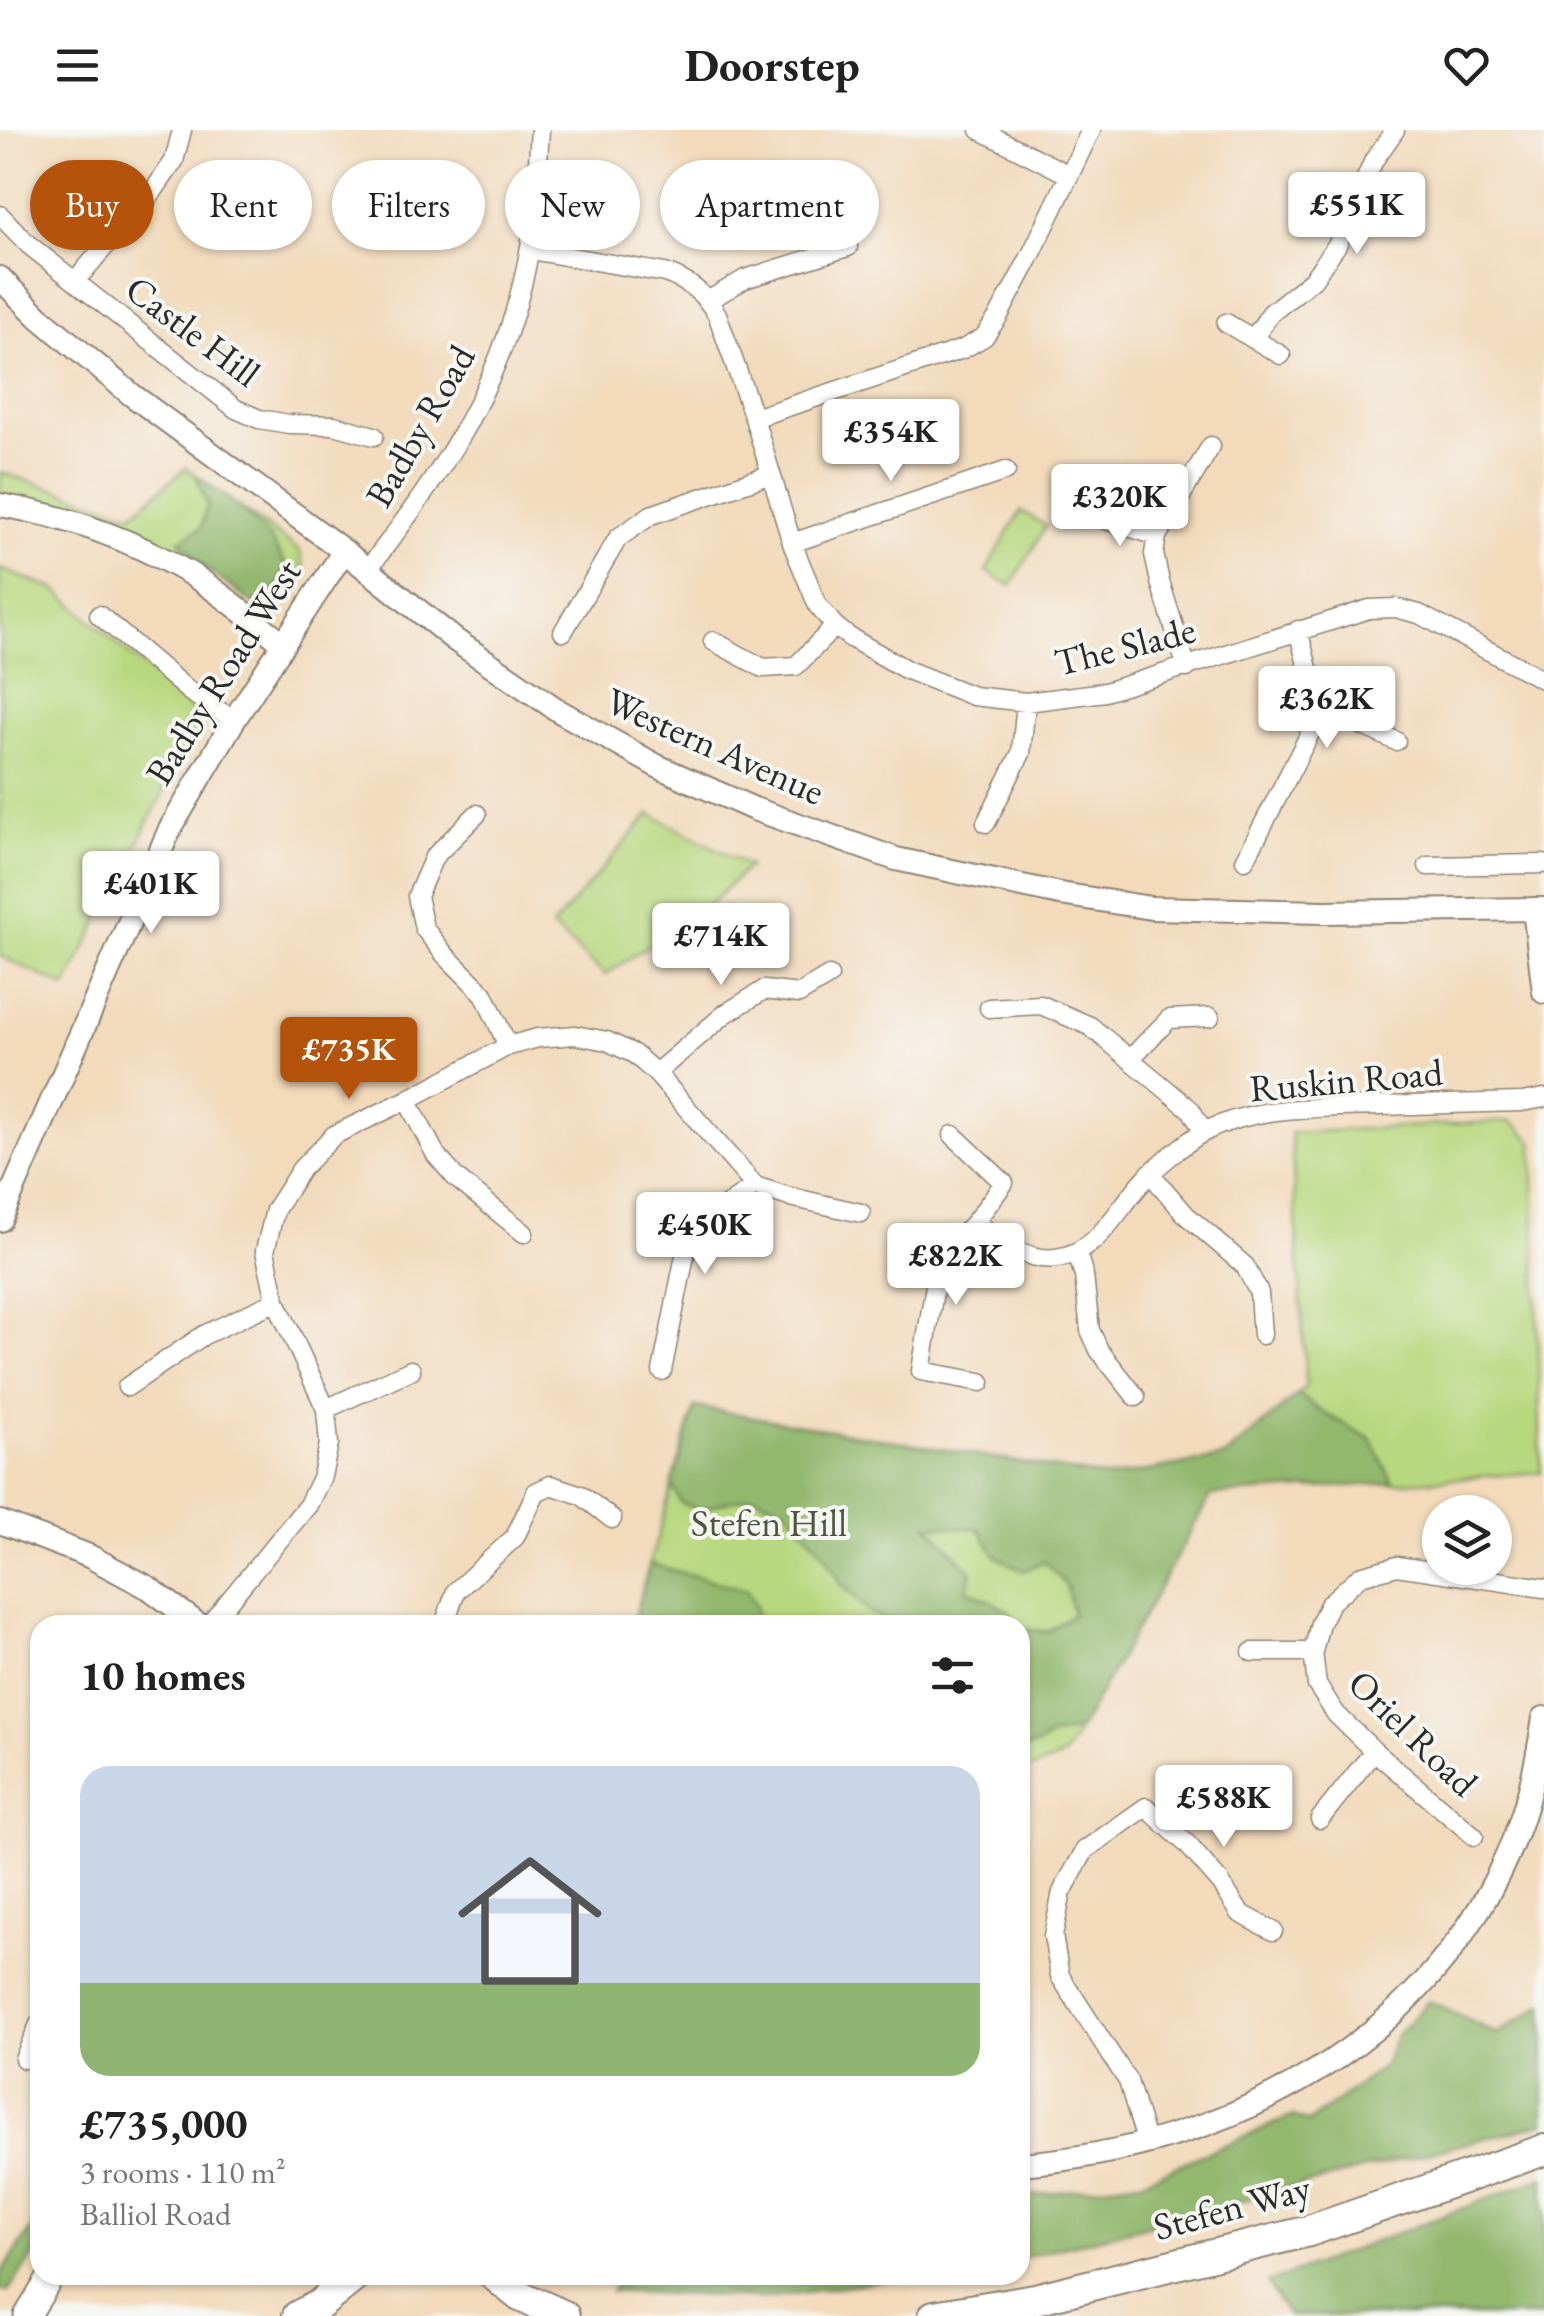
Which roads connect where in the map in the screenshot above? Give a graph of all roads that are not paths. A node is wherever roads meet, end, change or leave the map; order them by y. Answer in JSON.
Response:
{"nodes":[{"id":1,"x":182,"y":130,"type":"edge"},
{"id":2,"x":540,"y":130,"type":"edge"},
{"id":3,"x":980,"y":130,"type":"edge"},
{"id":4,"x":1091,"y":130,"type":"edge"},
{"id":5,"x":1395,"y":130,"type":"edge"},
{"id":6,"x":538,"y":160,"type":"edge"},
{"id":7,"x":1068,"y":176,"type":"junction"},
{"id":8,"x":0,"y":214,"type":"edge"},
{"id":9,"x":530,"y":250,"type":"joint"},
{"id":10,"x":838,"y":250,"type":"edge"},
{"id":11,"x":0,"y":278,"type":"edge"},
{"id":12,"x":74,"y":281,"type":"junction"},
{"id":13,"x":709,"y":300,"type":"junction"},
{"id":14,"x":1226,"y":323,"type":"dead end"},
{"id":15,"x":1253,"y":339,"type":"junction"},
{"id":16,"x":1282,"y":355,"type":"dead end"},
{"id":17,"x":754,"y":418,"type":"junction"},
{"id":18,"x":374,"y":436,"type":"dead end"},
{"id":19,"x":1211,"y":446,"type":"dead end"},
{"id":20,"x":1006,"y":470,"type":"dead end"},
{"id":21,"x":771,"y":474,"type":"junction"},
{"id":22,"x":0,"y":505,"type":"edge"},
{"id":23,"x":1096,"y":517,"type":"dead end"},
{"id":24,"x":1158,"y":536,"type":"junction"},
{"id":25,"x":792,"y":543,"type":"junction"},
{"id":26,"x":344,"y":551,"type":"junction"},
{"id":27,"x":367,"y":570,"type":"junction"},
{"id":28,"x":99,"y":616,"type":"dead end"},
{"id":29,"x":835,"y":626,"type":"junction"},
{"id":30,"x":1298,"y":630,"type":"junction"},
{"id":31,"x":563,"y":632,"type":"dead end"},
{"id":32,"x":712,"y":641,"type":"dead end"},
{"id":33,"x":283,"y":643,"type":"junction"},
{"id":34,"x":1187,"y":668,"type":"junction"},
{"id":35,"x":1544,"y":680,"type":"edge"},
{"id":36,"x":1026,"y":702,"type":"junction"},
{"id":37,"x":1320,"y":714,"type":"junction"},
{"id":38,"x":234,"y":720,"type":"junction"},
{"id":39,"x":1396,"y":740,"type":"dead end"},
{"id":40,"x":477,"y":814,"type":"dead end"},
{"id":41,"x":986,"y":823,"type":"dead end"},
{"id":42,"x":1244,"y":860,"type":"dead end"},
{"id":43,"x":1544,"y":864,"type":"edge"},
{"id":44,"x":1428,"y":866,"type":"dead end"},
{"id":45,"x":1539,"y":909,"type":"edge"},
{"id":46,"x":829,"y":976,"type":"dead end"},
{"id":47,"x":1544,"y":992,"type":"edge"},
{"id":48,"x":989,"y":1008,"type":"dead end"},
{"id":49,"x":1210,"y":1017,"type":"dead end"},
{"id":50,"x":508,"y":1046,"type":"junction"},
{"id":51,"x":1131,"y":1058,"type":"junction"},
{"id":52,"x":656,"y":1073,"type":"junction"},
{"id":53,"x":1544,"y":1098,"type":"edge"},
{"id":54,"x":407,"y":1100,"type":"junction"},
{"id":55,"x":1204,"y":1132,"type":"junction"},
{"id":56,"x":953,"y":1135,"type":"dead end"},
{"id":57,"x":1150,"y":1173,"type":"junction"},
{"id":58,"x":756,"y":1186,"type":"junction"},
{"id":59,"x":862,"y":1213,"type":"dead end"},
{"id":60,"x":0,"y":1220,"type":"edge"},
{"id":61,"x":975,"y":1222,"type":"junction"},
{"id":62,"x":524,"y":1233,"type":"dead end"},
{"id":63,"x":1077,"y":1253,"type":"junction"},
{"id":64,"x":276,"y":1301,"type":"junction"},
{"id":65,"x":1262,"y":1336,"type":"dead end"},
{"id":66,"x":411,"y":1370,"type":"dead end"},
{"id":67,"x":662,"y":1372,"type":"dead end"},
{"id":68,"x":982,"y":1382,"type":"dead end"},
{"id":69,"x":127,"y":1388,"type":"dead end"},
{"id":70,"x":1136,"y":1398,"type":"dead end"},
{"id":71,"x":326,"y":1409,"type":"junction"},
{"id":72,"x":612,"y":1519,"type":"dead end"},
{"id":73,"x":0,"y":1522,"type":"edge"},
{"id":74,"x":1544,"y":1588,"type":"edge"},
{"id":75,"x":185,"y":1615,"type":"edge"},
{"id":76,"x":216,"y":1615,"type":"edge"},
{"id":77,"x":452,"y":1615,"type":"edge"},
{"id":78,"x":1252,"y":1652,"type":"dead end"},
{"id":79,"x":1313,"y":1652,"type":"junction"},
{"id":80,"x":1543,"y":1730,"type":"edge"},
{"id":81,"x":1374,"y":1751,"type":"junction"},
{"id":82,"x":1320,"y":1819,"type":"dead end"},
{"id":83,"x":1474,"y":1836,"type":"dead end"},
{"id":84,"x":1272,"y":1931,"type":"dead end"},
{"id":85,"x":30,"y":2044,"type":"edge"},
{"id":86,"x":24,"y":2058,"type":"dead end"},
{"id":87,"x":1147,"y":2144,"type":"junction"},
{"id":88,"x":1544,"y":2150,"type":"edge"},
{"id":89,"x":1030,"y":2163,"type":"edge"},
{"id":90,"x":46,"y":2285,"type":"edge"},
{"id":91,"x":344,"y":2285,"type":"edge"},
{"id":92,"x":506,"y":2285,"type":"edge"},
{"id":93,"x":26,"y":2316,"type":"edge"},
{"id":94,"x":298,"y":2316,"type":"edge"},
{"id":95,"x":564,"y":2316,"type":"edge"},
{"id":96,"x":934,"y":2316,"type":"edge"}],
"edges":[{"from":1,"to":12,"type":"street"},
{"from":2,"to":6,"type":"street","name":"Badby Road"},
{"from":3,"to":7,"type":"street"},
{"from":4,"to":7,"type":"street"},
{"from":5,"to":15,"type":"street"},
{"from":7,"to":17,"type":"street"},
{"from":8,"to":12,"type":"street","name":"Castle Hill"},
{"from":9,"to":13,"type":"street"},
{"from":9,"to":27,"type":"street","name":"Badby Road"},
{"from":10,"to":13,"type":"street"},
{"from":11,"to":26,"type":"street","name":"Western Avenue"},
{"from":12,"to":18,"type":"street","name":"Castle Hill"},
{"from":13,"to":17,"type":"street","name":"The Slade"},
{"from":14,"to":15,"type":"street"},
{"from":15,"to":16,"type":"street"},
{"from":17,"to":21,"type":"street","name":"The Slade"},
{"from":19,"to":24,"type":"street"},
{"from":20,"to":25,"type":"street"},
{"from":21,"to":25,"type":"street","name":"The Slade"},
{"from":21,"to":31,"type":"street"},
{"from":22,"to":33,"type":"street"},
{"from":23,"to":24,"type":"street"},
{"from":24,"to":34,"type":"street"},
{"from":25,"to":29,"type":"street","name":"The Slade"},
{"from":26,"to":27,"type":"street","name":"Western Avenue"},
{"from":26,"to":33,"type":"street","name":"Badby Road West"},
{"from":27,"to":45,"type":"street","name":"Western Avenue"},
{"from":28,"to":38,"type":"street"},
{"from":29,"to":32,"type":"street"},
{"from":29,"to":36,"type":"street","name":"The Slade"},
{"from":30,"to":34,"type":"street","name":"The Slade"},
{"from":30,"to":35,"type":"street","name":"The Slade"},
{"from":30,"to":37,"type":"street"},
{"from":33,"to":38,"type":"street","name":"Badby Road West"},
{"from":34,"to":36,"type":"street","name":"The Slade"},
{"from":36,"to":41,"type":"street"},
{"from":37,"to":39,"type":"street"},
{"from":37,"to":42,"type":"street"},
{"from":38,"to":60,"type":"street","name":"Badby Road West"},
{"from":40,"to":50,"type":"street"},
{"from":43,"to":44,"type":"street"},
{"from":45,"to":47,"type":"street"},
{"from":46,"to":52,"type":"street"},
{"from":48,"to":51,"type":"street"},
{"from":49,"to":51,"type":"street"},
{"from":50,"to":52,"type":"street"},
{"from":50,"to":54,"type":"street"},
{"from":51,"to":55,"type":"street"},
{"from":52,"to":58,"type":"street"},
{"from":53,"to":55,"type":"street","name":"Ruskin Road"},
{"from":54,"to":62,"type":"street"},
{"from":54,"to":64,"type":"street"},
{"from":55,"to":57,"type":"street","name":"Ruskin Road"},
{"from":56,"to":61,"type":"street"},
{"from":57,"to":63,"type":"street","name":"Ruskin Road"},
{"from":57,"to":65,"type":"street"},
{"from":58,"to":59,"type":"street"},
{"from":58,"to":67,"type":"street"},
{"from":61,"to":63,"type":"street"},
{"from":61,"to":68,"type":"street"},
{"from":63,"to":70,"type":"street"},
{"from":64,"to":69,"type":"street"},
{"from":64,"to":71,"type":"street"},
{"from":66,"to":71,"type":"street"},
{"from":71,"to":76,"type":"street"},
{"from":72,"to":77,"type":"street"},
{"from":73,"to":75,"type":"street"},
{"from":74,"to":79,"type":"street","name":"Oriel Road"},
{"from":78,"to":79,"type":"street"},
{"from":79,"to":81,"type":"street","name":"Oriel Road"},
{"from":80,"to":87,"type":"street"},
{"from":81,"to":82,"type":"street"},
{"from":81,"to":83,"type":"street","name":"Oriel Road"},
{"from":84,"to":87,"type":"street"},
{"from":85,"to":86,"type":"street"},
{"from":87,"to":89,"type":"street"},
{"from":88,"to":96,"type":"highway","name":"Stefen Way"},
{"from":90,"to":93,"type":"main road"},
{"from":91,"to":94,"type":"highway"},
{"from":92,"to":95,"type":"highway"}]}
